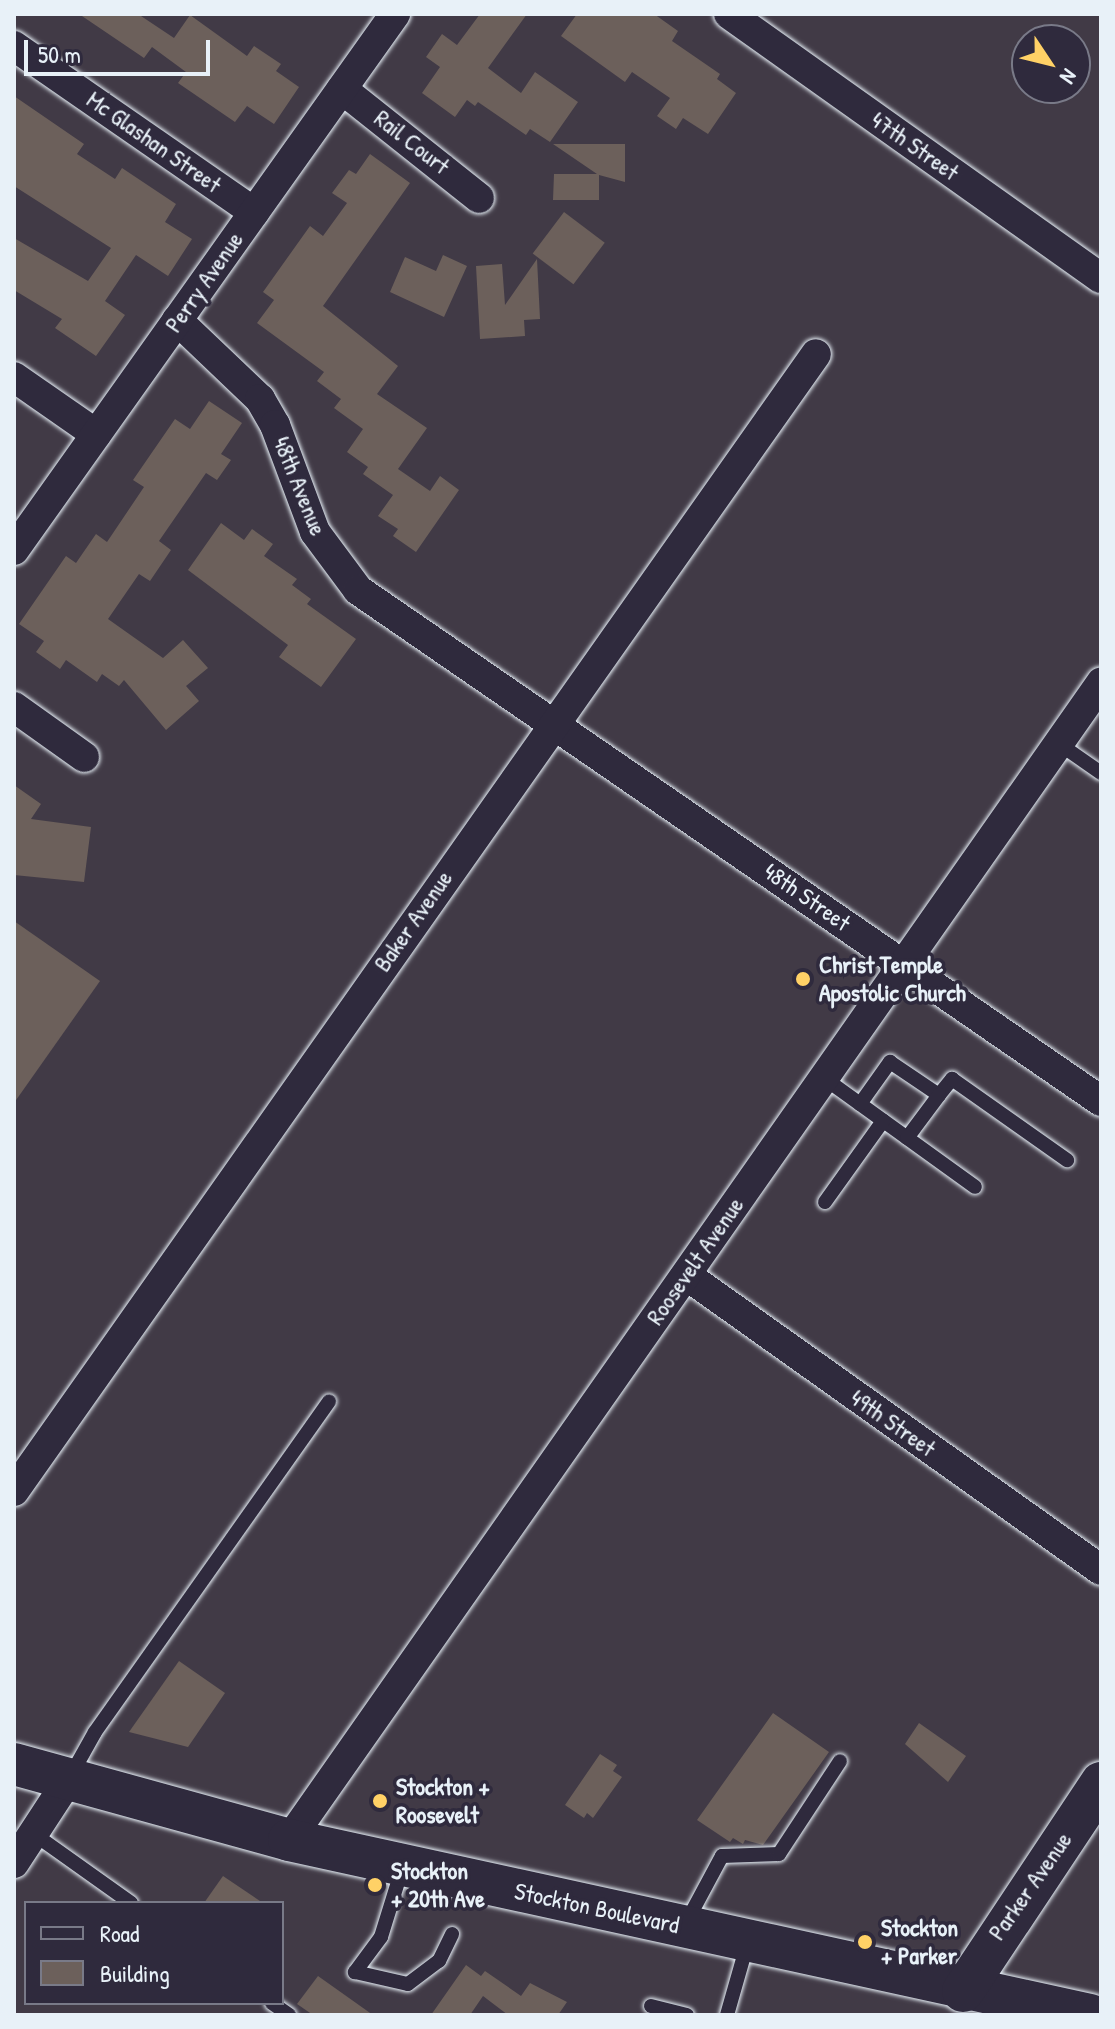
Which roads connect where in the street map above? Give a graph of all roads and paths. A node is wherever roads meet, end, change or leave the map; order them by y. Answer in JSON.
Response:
{"nodes":[{"id":1,"x":395,"y":14,"type":"edge"},
{"id":2,"x":729,"y":14,"type":"edge"},
{"id":3,"x":14,"y":46,"type":"edge"},
{"id":4,"x":342,"y":89,"type":"junction"},
{"id":5,"x":479,"y":198,"type":"dead end"},
{"id":6,"x":254,"y":212,"type":"junction"},
{"id":7,"x":1101,"y":278,"type":"edge"},
{"id":8,"x":177,"y":320,"type":"junction"},
{"id":9,"x":816,"y":354,"type":"dead end"},
{"id":10,"x":14,"y":377,"type":"edge"},
{"id":11,"x":96,"y":434,"type":"junction"},
{"id":12,"x":14,"y":550,"type":"edge"},
{"id":13,"x":1101,"y":683,"type":"edge"},
{"id":14,"x":14,"y":707,"type":"edge"},
{"id":15,"x":551,"y":723,"type":"junction"},
{"id":16,"x":1058,"y":743,"type":"junction"},
{"id":17,"x":84,"y":757,"type":"dead end"},
{"id":18,"x":1101,"y":773,"type":"edge"},
{"id":19,"x":904,"y":964,"type":"junction"},
{"id":20,"x":824,"y":1078,"type":"junction"},
{"id":21,"x":939,"y":1095,"type":"junction"},
{"id":22,"x":1101,"y":1101,"type":"edge"},
{"id":23,"x":860,"y":1104,"type":"junction"},
{"id":24,"x":883,"y":1121,"type":"junction"},
{"id":25,"x":907,"y":1138,"type":"junction"},
{"id":26,"x":1067,"y":1160,"type":"dead end"},
{"id":27,"x":975,"y":1187,"type":"dead end"},
{"id":28,"x":825,"y":1202,"type":"dead end"},
{"id":29,"x":686,"y":1275,"type":"junction"},
{"id":30,"x":329,"y":1401,"type":"dead end"},
{"id":31,"x":14,"y":1491,"type":"edge"},
{"id":32,"x":1101,"y":1570,"type":"edge"},
{"id":33,"x":840,"y":1761,"type":"dead end"},
{"id":34,"x":14,"y":1764,"type":"edge"},
{"id":35,"x":69,"y":1779,"type":"junction"},
{"id":36,"x":1101,"y":1783,"type":"edge"},
{"id":37,"x":34,"y":1834,"type":"junction"},
{"id":38,"x":289,"y":1840,"type":"junction"},
{"id":39,"x":14,"y":1863,"type":"edge"},
{"id":40,"x":403,"y":1865,"type":"junction"},
{"id":41,"x":128,"y":1901,"type":"edge"},
{"id":42,"x":684,"y":1927,"type":"junction"},
{"id":43,"x":452,"y":1934,"type":"dead end"},
{"id":44,"x":748,"y":1941,"type":"junction"},
{"id":45,"x":963,"y":1991,"type":"junction"},
{"id":46,"x":651,"y":2006,"type":"dead end"},
{"id":47,"x":1045,"y":2011,"type":"edge"},
{"id":48,"x":687,"y":2015,"type":"edge"},
{"id":49,"x":727,"y":2015,"type":"edge"},
{"id":50,"x":1090,"y":2015,"type":"edge"}],
"edges":[{"from":1,"to":4,"type":"street","name":"Perry Avenue"},
{"from":2,"to":7,"type":"street","name":"47th Street"},
{"from":3,"to":6,"type":"street","name":"Mc Glashan Street"},
{"from":4,"to":5,"type":"street","name":"Rail Court"},
{"from":4,"to":6,"type":"street","name":"Perry Avenue"},
{"from":6,"to":8,"type":"street","name":"Perry Avenue"},
{"from":8,"to":11,"type":"street","name":"Perry Avenue"},
{"from":8,"to":15,"type":"street","name":"48th Avenue"},
{"from":9,"to":15,"type":"street","name":"Baker Avenue"},
{"from":10,"to":11,"type":"street"},
{"from":11,"to":12,"type":"street","name":"Perry Avenue"},
{"from":13,"to":16,"type":"street","name":"Roosevelt Avenue"},
{"from":14,"to":17,"type":"street"},
{"from":15,"to":19,"type":"street","name":"48th Street"},
{"from":15,"to":31,"type":"street","name":"Baker Avenue"},
{"from":16,"to":18,"type":"lane"},
{"from":16,"to":19,"type":"street","name":"Roosevelt Avenue"},
{"from":19,"to":20,"type":"street","name":"Roosevelt Avenue"},
{"from":19,"to":22,"type":"street","name":"48th Street"},
{"from":20,"to":23,"type":"lane"},
{"from":20,"to":29,"type":"street","name":"Roosevelt Avenue"},
{"from":21,"to":23,"type":"lane"},
{"from":21,"to":25,"type":"lane"},
{"from":21,"to":26,"type":"lane"},
{"from":23,"to":24,"type":"lane"},
{"from":24,"to":25,"type":"lane"},
{"from":24,"to":28,"type":"lane"},
{"from":25,"to":27,"type":"lane"},
{"from":29,"to":32,"type":"street","name":"49th Street"},
{"from":29,"to":38,"type":"street","name":"Roosevelt Avenue"},
{"from":30,"to":35,"type":"lane"},
{"from":33,"to":42,"type":"lane"},
{"from":34,"to":35,"type":"main road","name":"Stockton Boulevard"},
{"from":35,"to":37,"type":"street"},
{"from":35,"to":38,"type":"main road","name":"Stockton Boulevard"},
{"from":36,"to":45,"type":"main road","name":"Parker Avenue"},
{"from":37,"to":39,"type":"street"},
{"from":37,"to":41,"type":"lane"},
{"from":38,"to":40,"type":"main road","name":"Stockton Boulevard"},
{"from":40,"to":42,"type":"main road","name":"Stockton Boulevard"},
{"from":40,"to":43,"type":"lane"},
{"from":42,"to":44,"type":"main road","name":"Stockton Boulevard"},
{"from":44,"to":45,"type":"main road","name":"Stockton Boulevard"},
{"from":44,"to":49,"type":"lane"},
{"from":45,"to":47,"type":"main road","name":"Stockton Boulevard"},
{"from":46,"to":48,"type":"lane"},
{"from":47,"to":50,"type":"main road","name":"Stockton Boulevard"}]}
